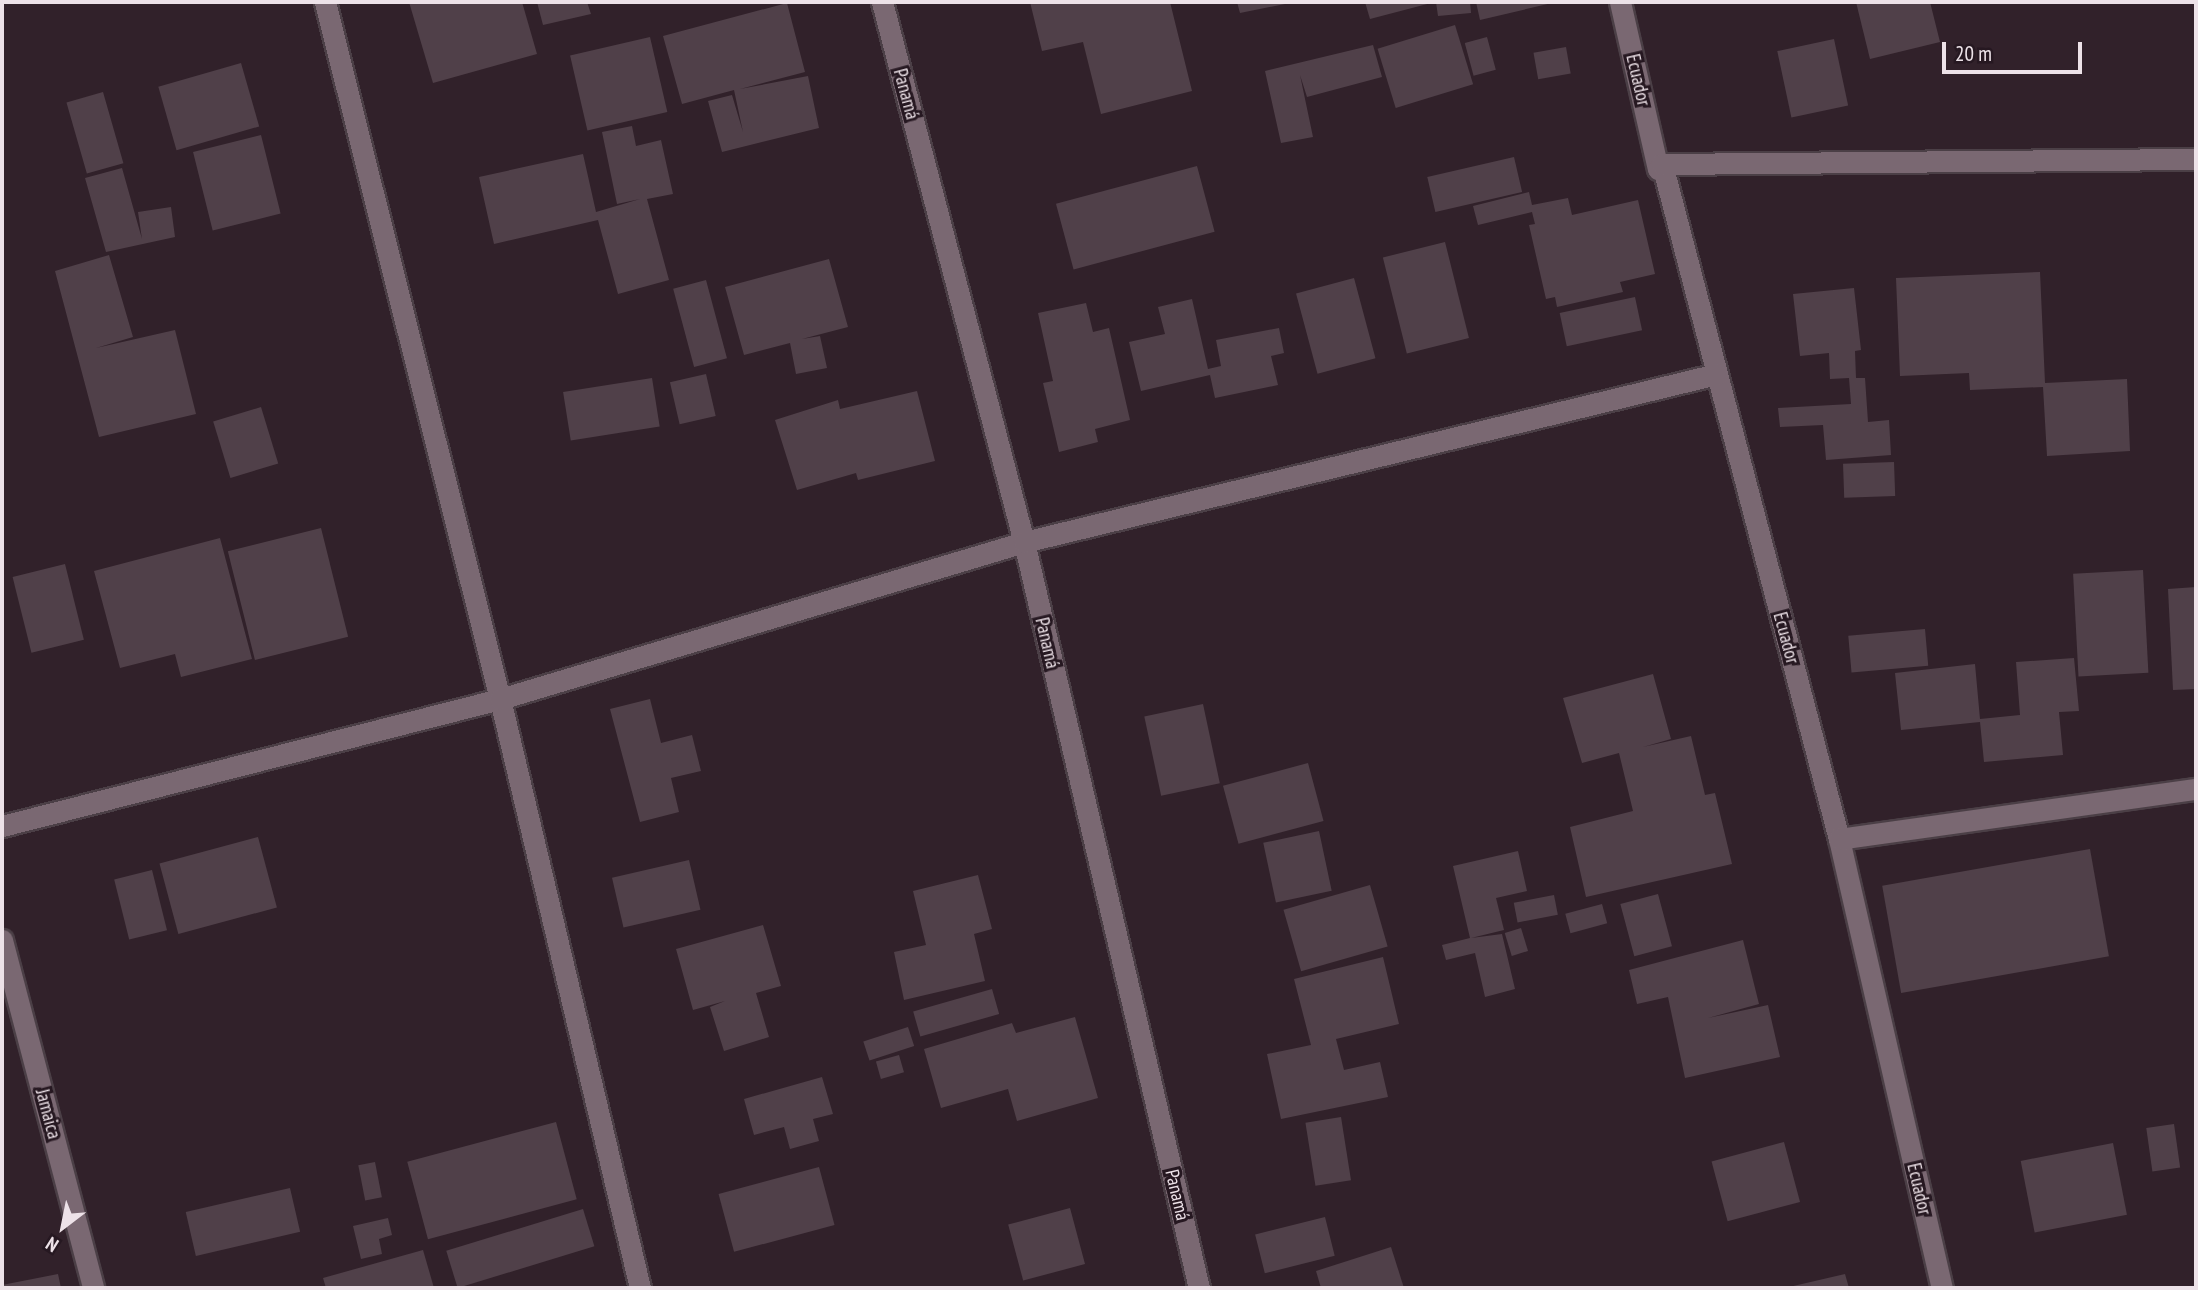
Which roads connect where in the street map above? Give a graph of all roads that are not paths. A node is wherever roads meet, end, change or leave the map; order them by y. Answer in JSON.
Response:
{"nodes":[{"id":1,"x":325,"y":2,"type":"edge"},
{"id":2,"x":882,"y":2,"type":"edge"},
{"id":3,"x":1620,"y":2,"type":"edge"},
{"id":4,"x":2196,"y":159,"type":"edge"},
{"id":5,"x":1662,"y":164,"type":"junction"},
{"id":6,"x":1717,"y":374,"type":"junction"},
{"id":7,"x":1024,"y":542,"type":"junction"},
{"id":8,"x":500,"y":699,"type":"junction"},
{"id":9,"x":2196,"y":789,"type":"edge"},
{"id":10,"x":2,"y":826,"type":"edge"},
{"id":11,"x":1839,"y":839,"type":"junction"},
{"id":12,"x":2,"y":940,"type":"edge"},
{"id":13,"x":93,"y":1288,"type":"edge"},
{"id":14,"x":640,"y":1288,"type":"edge"},
{"id":15,"x":1199,"y":1288,"type":"edge"},
{"id":16,"x":1942,"y":1288,"type":"edge"}],
"edges":[{"from":1,"to":8,"type":"street"},
{"from":2,"to":7,"type":"street","name":"Panamá"},
{"from":3,"to":5,"type":"street","name":"Ecuador"},
{"from":4,"to":5,"type":"street"},
{"from":5,"to":6,"type":"street","name":"Ecuador"},
{"from":6,"to":7,"type":"street"},
{"from":6,"to":11,"type":"street","name":"Ecuador"},
{"from":7,"to":8,"type":"street"},
{"from":7,"to":15,"type":"street","name":"Panamá"},
{"from":8,"to":10,"type":"street"},
{"from":8,"to":14,"type":"street"},
{"from":9,"to":11,"type":"street"},
{"from":11,"to":16,"type":"street","name":"Ecuador"},
{"from":12,"to":13,"type":"street","name":"Jamaica"}]}
